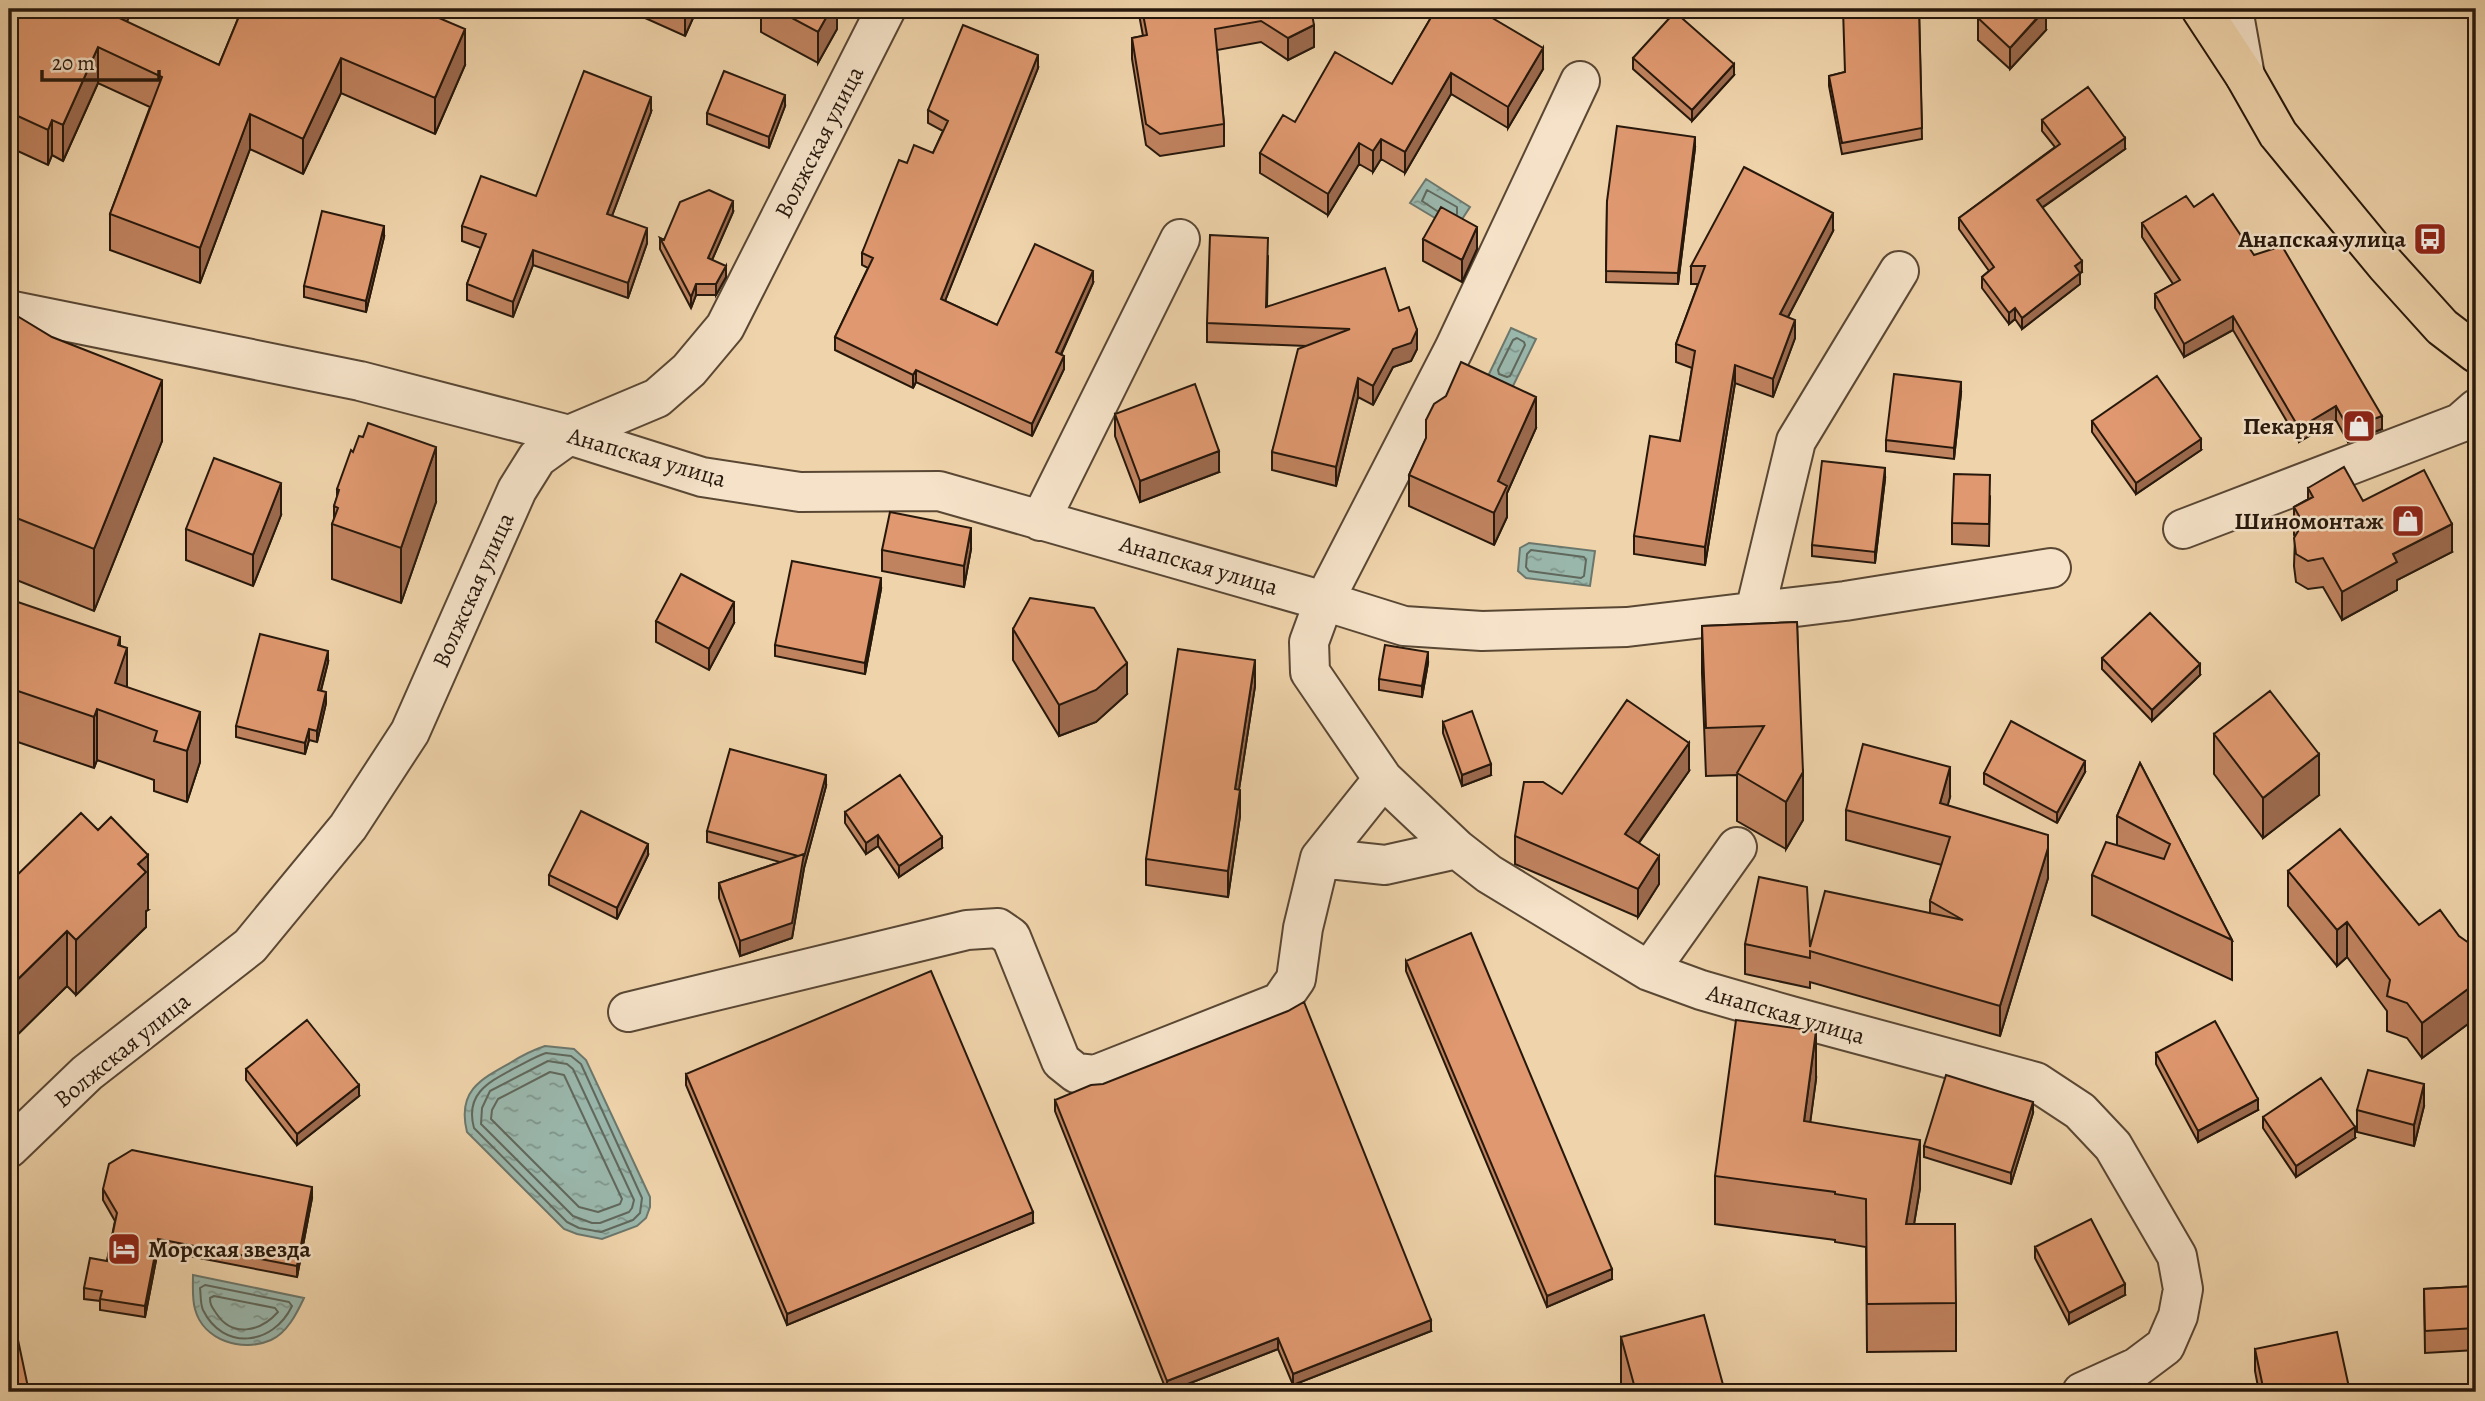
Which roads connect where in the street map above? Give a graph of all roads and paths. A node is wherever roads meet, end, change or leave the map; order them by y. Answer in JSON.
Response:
{"nodes":[{"id":1,"x":886,"y":9,"type":"edge"},
{"id":2,"x":2201,"y":9,"type":"edge"},
{"id":3,"x":2233,"y":9,"type":"edge"},
{"id":4,"x":2245,"y":76,"type":"junction"},
{"id":5,"x":1580,"y":81,"type":"dead end"},
{"id":6,"x":1180,"y":240,"type":"dead end"},
{"id":7,"x":1899,"y":271,"type":"dead end"},
{"id":8,"x":9,"y":310,"type":"edge"},
{"id":9,"x":2476,"y":353,"type":"edge"},
{"id":10,"x":2476,"y":409,"type":"edge"},
{"id":11,"x":569,"y":435,"type":"junction"},
{"id":12,"x":1040,"y":521,"type":"junction"},
{"id":13,"x":2183,"y":529,"type":"dead end"},
{"id":14,"x":2051,"y":568,"type":"dead end"},
{"id":15,"x":1324,"y":601,"type":"junction"},
{"id":16,"x":1755,"y":611,"type":"junction"},
{"id":17,"x":1383,"y":779,"type":"junction"},
{"id":18,"x":1737,"y":847,"type":"dead end"},
{"id":19,"x":1457,"y":849,"type":"junction"},
{"id":20,"x":1320,"y":858,"type":"junction"},
{"id":21,"x":1649,"y":971,"type":"junction"},
{"id":22,"x":628,"y":1012,"type":"dead end"},
{"id":23,"x":9,"y":1148,"type":"edge"},
{"id":24,"x":2082,"y":1392,"type":"edge"}],
"edges":[{"from":1,"to":11,"type":"street","name":"Волжская улица"},
{"from":2,"to":4,"type":"main road"},
{"from":3,"to":4,"type":"street"},
{"from":4,"to":9,"type":"main road"},
{"from":5,"to":15,"type":"street","name":"Анапская улица"},
{"from":6,"to":12,"type":"street"},
{"from":7,"to":16,"type":"street"},
{"from":8,"to":11,"type":"street","name":"Анапская улица"},
{"from":10,"to":13,"type":"street"},
{"from":11,"to":12,"type":"street","name":"Анапская улица"},
{"from":11,"to":23,"type":"street","name":"Волжская улица"},
{"from":12,"to":15,"type":"street","name":"Анапская улица"},
{"from":14,"to":16,"type":"street","name":"Анапская улица"},
{"from":15,"to":16,"type":"street","name":"Анапская улица"},
{"from":15,"to":17,"type":"street","name":"Анапская улица"},
{"from":17,"to":19,"type":"street","name":"Анапская улица"},
{"from":17,"to":20,"type":"street"},
{"from":18,"to":21,"type":"street"},
{"from":19,"to":20,"type":"street"},
{"from":19,"to":21,"type":"street","name":"Анапская улица"},
{"from":20,"to":22,"type":"street"},
{"from":21,"to":24,"type":"street","name":"Анапская улица"}]}
